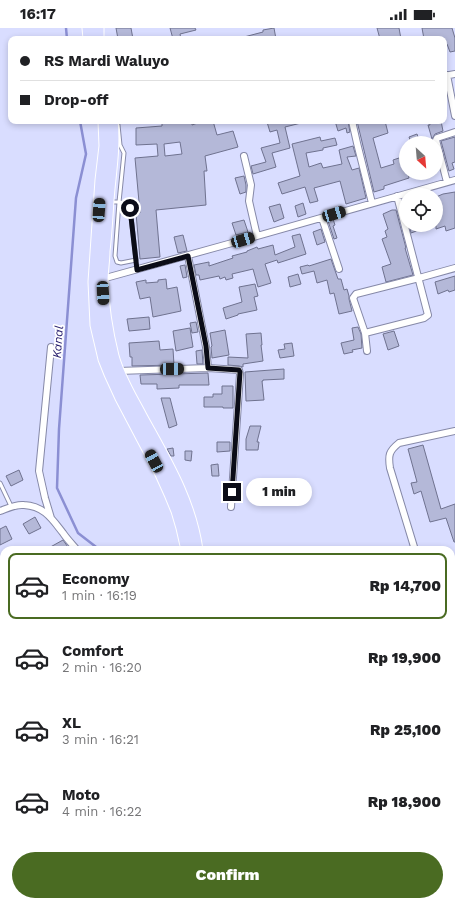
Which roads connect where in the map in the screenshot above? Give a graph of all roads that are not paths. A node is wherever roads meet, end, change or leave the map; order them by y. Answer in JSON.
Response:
{"nodes":[{"id":1,"x":447,"y":84,"type":"edge"},
{"id":2,"x":455,"y":116,"type":"edge"},
{"id":3,"x":108,"y":124,"type":"edge"},
{"id":4,"x":110,"y":124,"type":"edge"},
{"id":5,"x":353,"y":124,"type":"edge"},
{"id":6,"x":455,"y":132,"type":"edge"},
{"id":7,"x":244,"y":156,"type":"dead end"},
{"id":8,"x":455,"y":180,"type":"edge"},
{"id":9,"x":447,"y":182,"type":"junction"},
{"id":10,"x":397,"y":196,"type":"junction"},
{"id":11,"x":114,"y":202,"type":"junction"},
{"id":12,"x":372,"y":203,"type":"junction"},
{"id":13,"x":322,"y":218,"type":"junction"},
{"id":14,"x":257,"y":236,"type":"junction"},
{"id":15,"x":188,"y":256,"type":"junction"},
{"id":16,"x":136,"y":260,"type":"junction"},
{"id":17,"x":455,"y":268,"type":"edge"},
{"id":18,"x":339,"y":269,"type":"dead end"},
{"id":19,"x":137,"y":270,"type":"junction"},
{"id":20,"x":419,"y":278,"type":"junction"},
{"id":21,"x":102,"y":280,"type":"junction"},
{"id":22,"x":365,"y":333,"type":"junction"},
{"id":23,"x":51,"y":347,"type":"dead end"},
{"id":24,"x":106,"y":347,"type":"junction"},
{"id":25,"x":367,"y":351,"type":"dead end"},
{"id":26,"x":208,"y":368,"type":"junction"},
{"id":27,"x":118,"y":371,"type":"junction"},
{"id":28,"x":455,"y":431,"type":"edge"},
{"id":29,"x":0,"y":483,"type":"edge"},
{"id":30,"x":11,"y":506,"type":"junction"},
{"id":31,"x":231,"y":507,"type":"dead end"},
{"id":32,"x":0,"y":511,"type":"edge"},
{"id":33,"x":52,"y":518,"type":"junction"},
{"id":34,"x":74,"y":546,"type":"edge"},
{"id":35,"x":186,"y":546,"type":"edge"},
{"id":36,"x":196,"y":546,"type":"edge"},
{"id":37,"x":414,"y":546,"type":"edge"}],
"edges":[{"from":1,"to":2,"type":"street"},
{"from":3,"to":24,"type":"highway"},
{"from":4,"to":11,"type":"highway"},
{"from":5,"to":12,"type":"street"},
{"from":6,"to":9,"type":"street"},
{"from":7,"to":14,"type":"street"},
{"from":8,"to":9,"type":"street"},
{"from":9,"to":10,"type":"street"},
{"from":10,"to":12,"type":"street"},
{"from":10,"to":20,"type":"street"},
{"from":11,"to":16,"type":"lane"},
{"from":11,"to":16,"type":"lane"},
{"from":11,"to":21,"type":"highway"},
{"from":12,"to":13,"type":"street"},
{"from":13,"to":14,"type":"street"},
{"from":13,"to":18,"type":"street"},
{"from":14,"to":15,"type":"street"},
{"from":15,"to":19,"type":"street"},
{"from":15,"to":26,"type":"street"},
{"from":16,"to":19,"type":"lane"},
{"from":17,"to":20,"type":"street"},
{"from":19,"to":21,"type":"street"},
{"from":20,"to":22,"type":"street"},
{"from":20,"to":22,"type":"street"},
{"from":21,"to":24,"type":"highway"},
{"from":22,"to":25,"type":"street"},
{"from":23,"to":33,"type":"street"},
{"from":24,"to":27,"type":"highway"},
{"from":24,"to":35,"type":"highway"},
{"from":26,"to":27,"type":"street"},
{"from":26,"to":31,"type":"street"},
{"from":27,"to":36,"type":"highway"},
{"from":28,"to":37,"type":"street"},
{"from":29,"to":30,"type":"lane"},
{"from":30,"to":32,"type":"street"},
{"from":30,"to":33,"type":"street"},
{"from":33,"to":34,"type":"street"}]}
